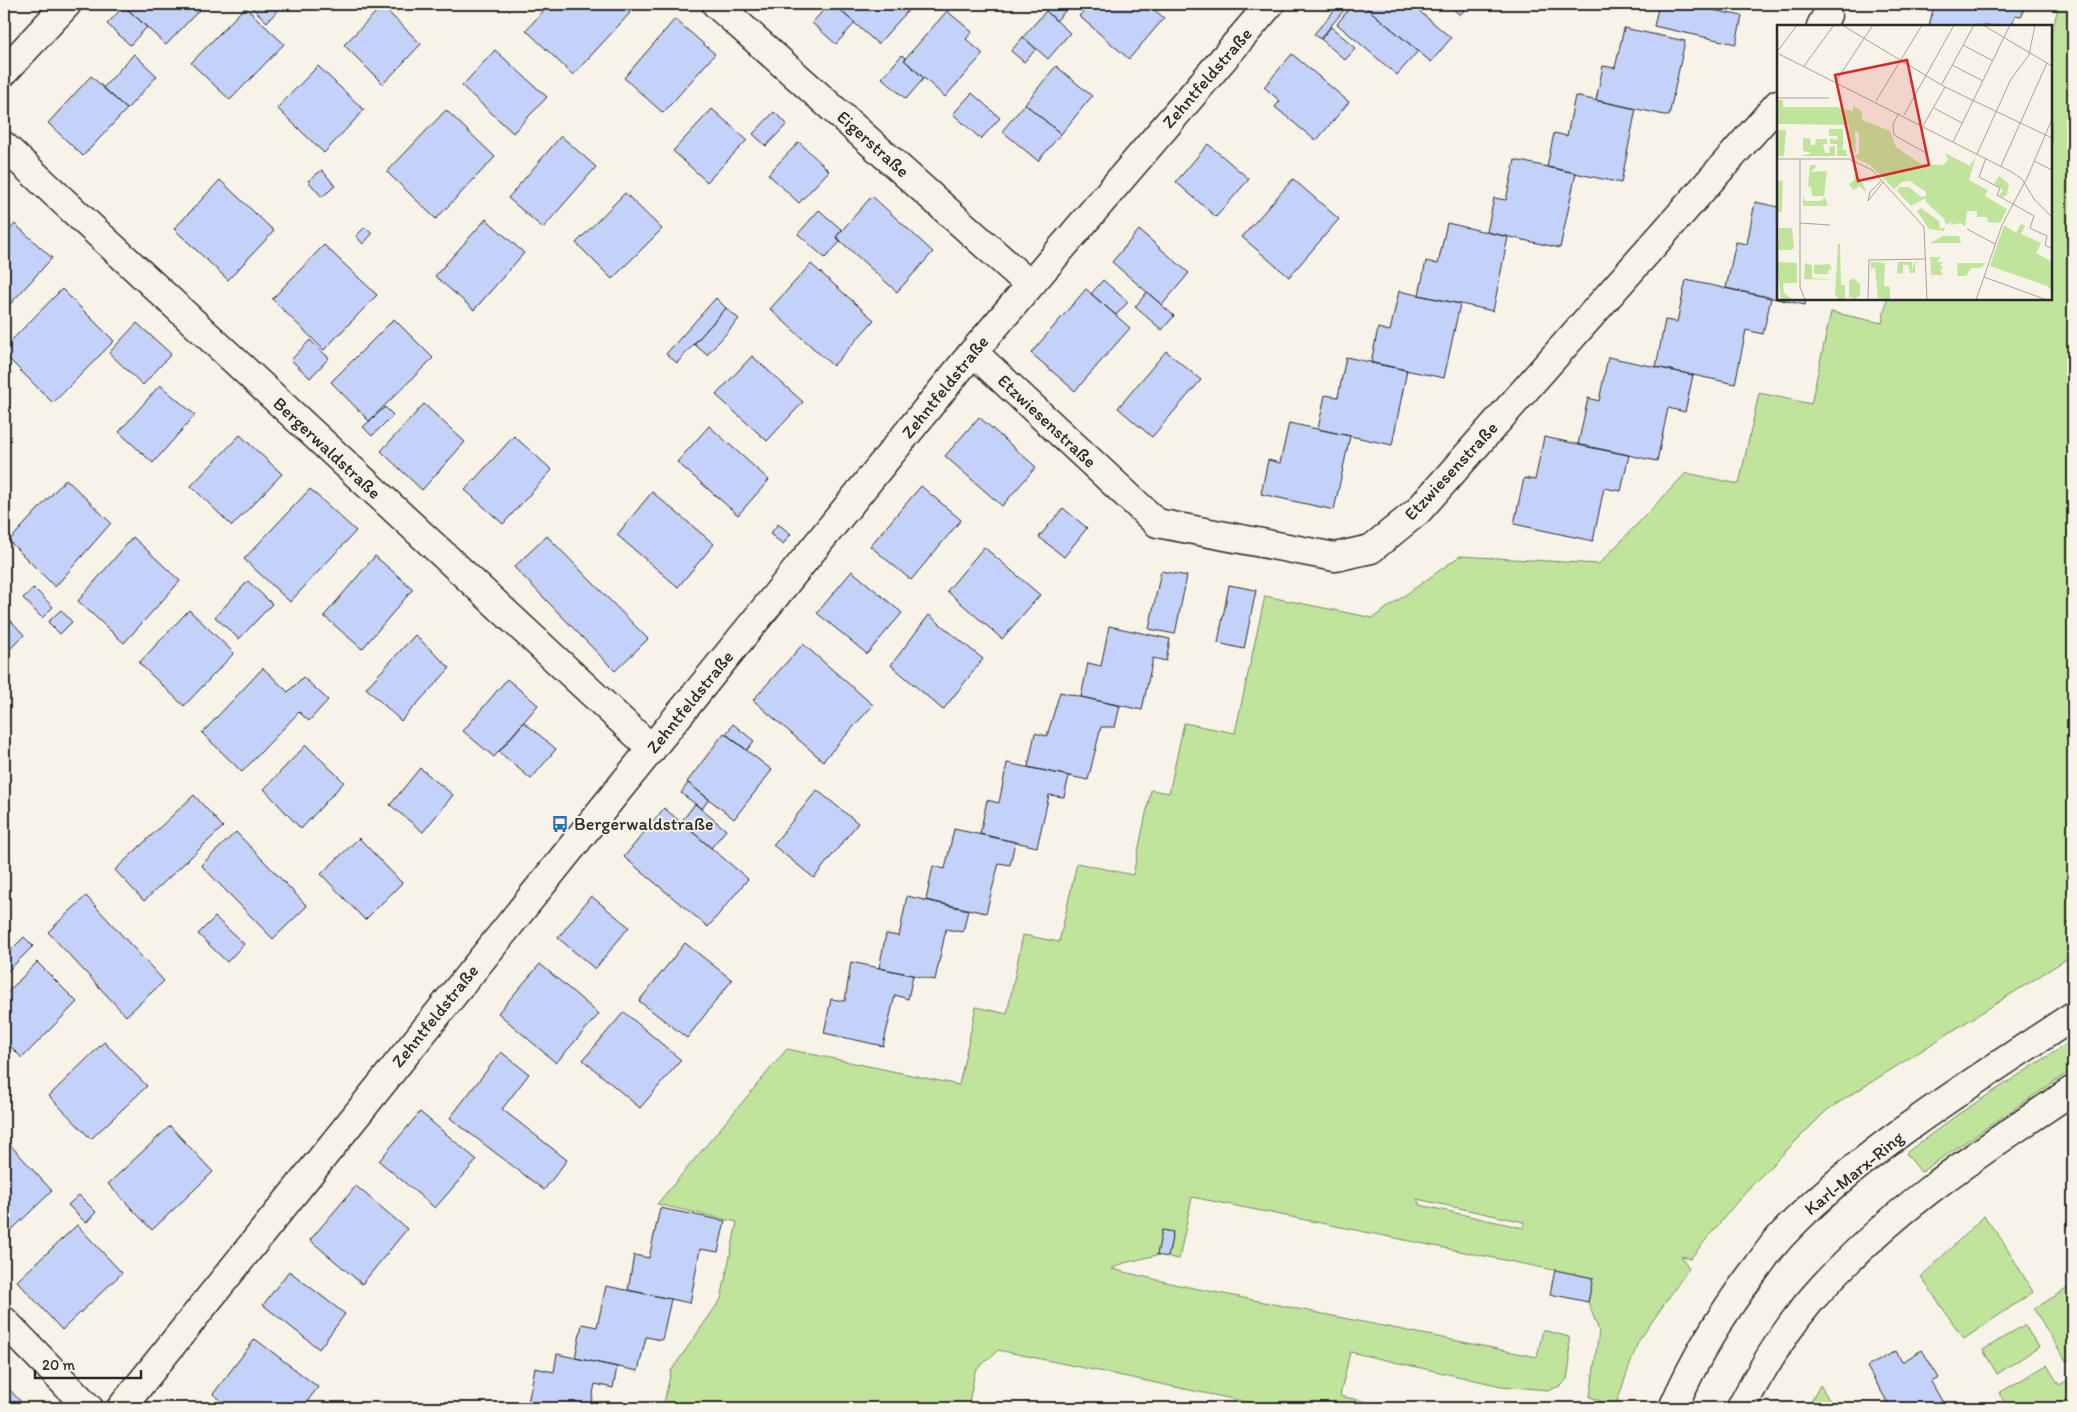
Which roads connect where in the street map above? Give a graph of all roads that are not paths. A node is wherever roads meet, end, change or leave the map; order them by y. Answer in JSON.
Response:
{"nodes":[{"id":1,"x":67,"y":4,"type":"edge"},
{"id":2,"x":716,"y":4,"type":"edge"},
{"id":3,"x":1270,"y":4,"type":"edge"},
{"id":4,"x":4,"y":72,"type":"edge"},
{"id":5,"x":1777,"y":105,"type":"edge"},
{"id":6,"x":4,"y":146,"type":"edge"},
{"id":7,"x":1030,"y":284,"type":"junction"},
{"id":8,"x":972,"y":352,"type":"junction"},
{"id":9,"x":652,"y":749,"type":"junction"},
{"id":10,"x":2073,"y":1016,"type":"edge"},
{"id":11,"x":2073,"y":1090,"type":"edge"},
{"id":12,"x":4,"y":1321,"type":"edge"},
{"id":13,"x":89,"y":1408,"type":"edge"},
{"id":14,"x":121,"y":1408,"type":"edge"},
{"id":15,"x":1673,"y":1408,"type":"edge"},
{"id":16,"x":1741,"y":1408,"type":"edge"}],
"edges":[{"from":1,"to":4,"type":"street"},
{"from":2,"to":7,"type":"street","name":"Eigerstraße"},
{"from":3,"to":7,"type":"street","name":"Zehntfeldstraße"},
{"from":5,"to":8,"type":"street","name":"Etzwiesenstraße"},
{"from":6,"to":9,"type":"street","name":"Bergerwaldstraße"},
{"from":7,"to":8,"type":"street","name":"Zehntfeldstraße"},
{"from":8,"to":9,"type":"street","name":"Zehntfeldstraße"},
{"from":9,"to":14,"type":"street","name":"Zehntfeldstraße"},
{"from":10,"to":15,"type":"street","name":"Karl-Marx-Ring"},
{"from":11,"to":16,"type":"street"},
{"from":12,"to":13,"type":"street"}]}
